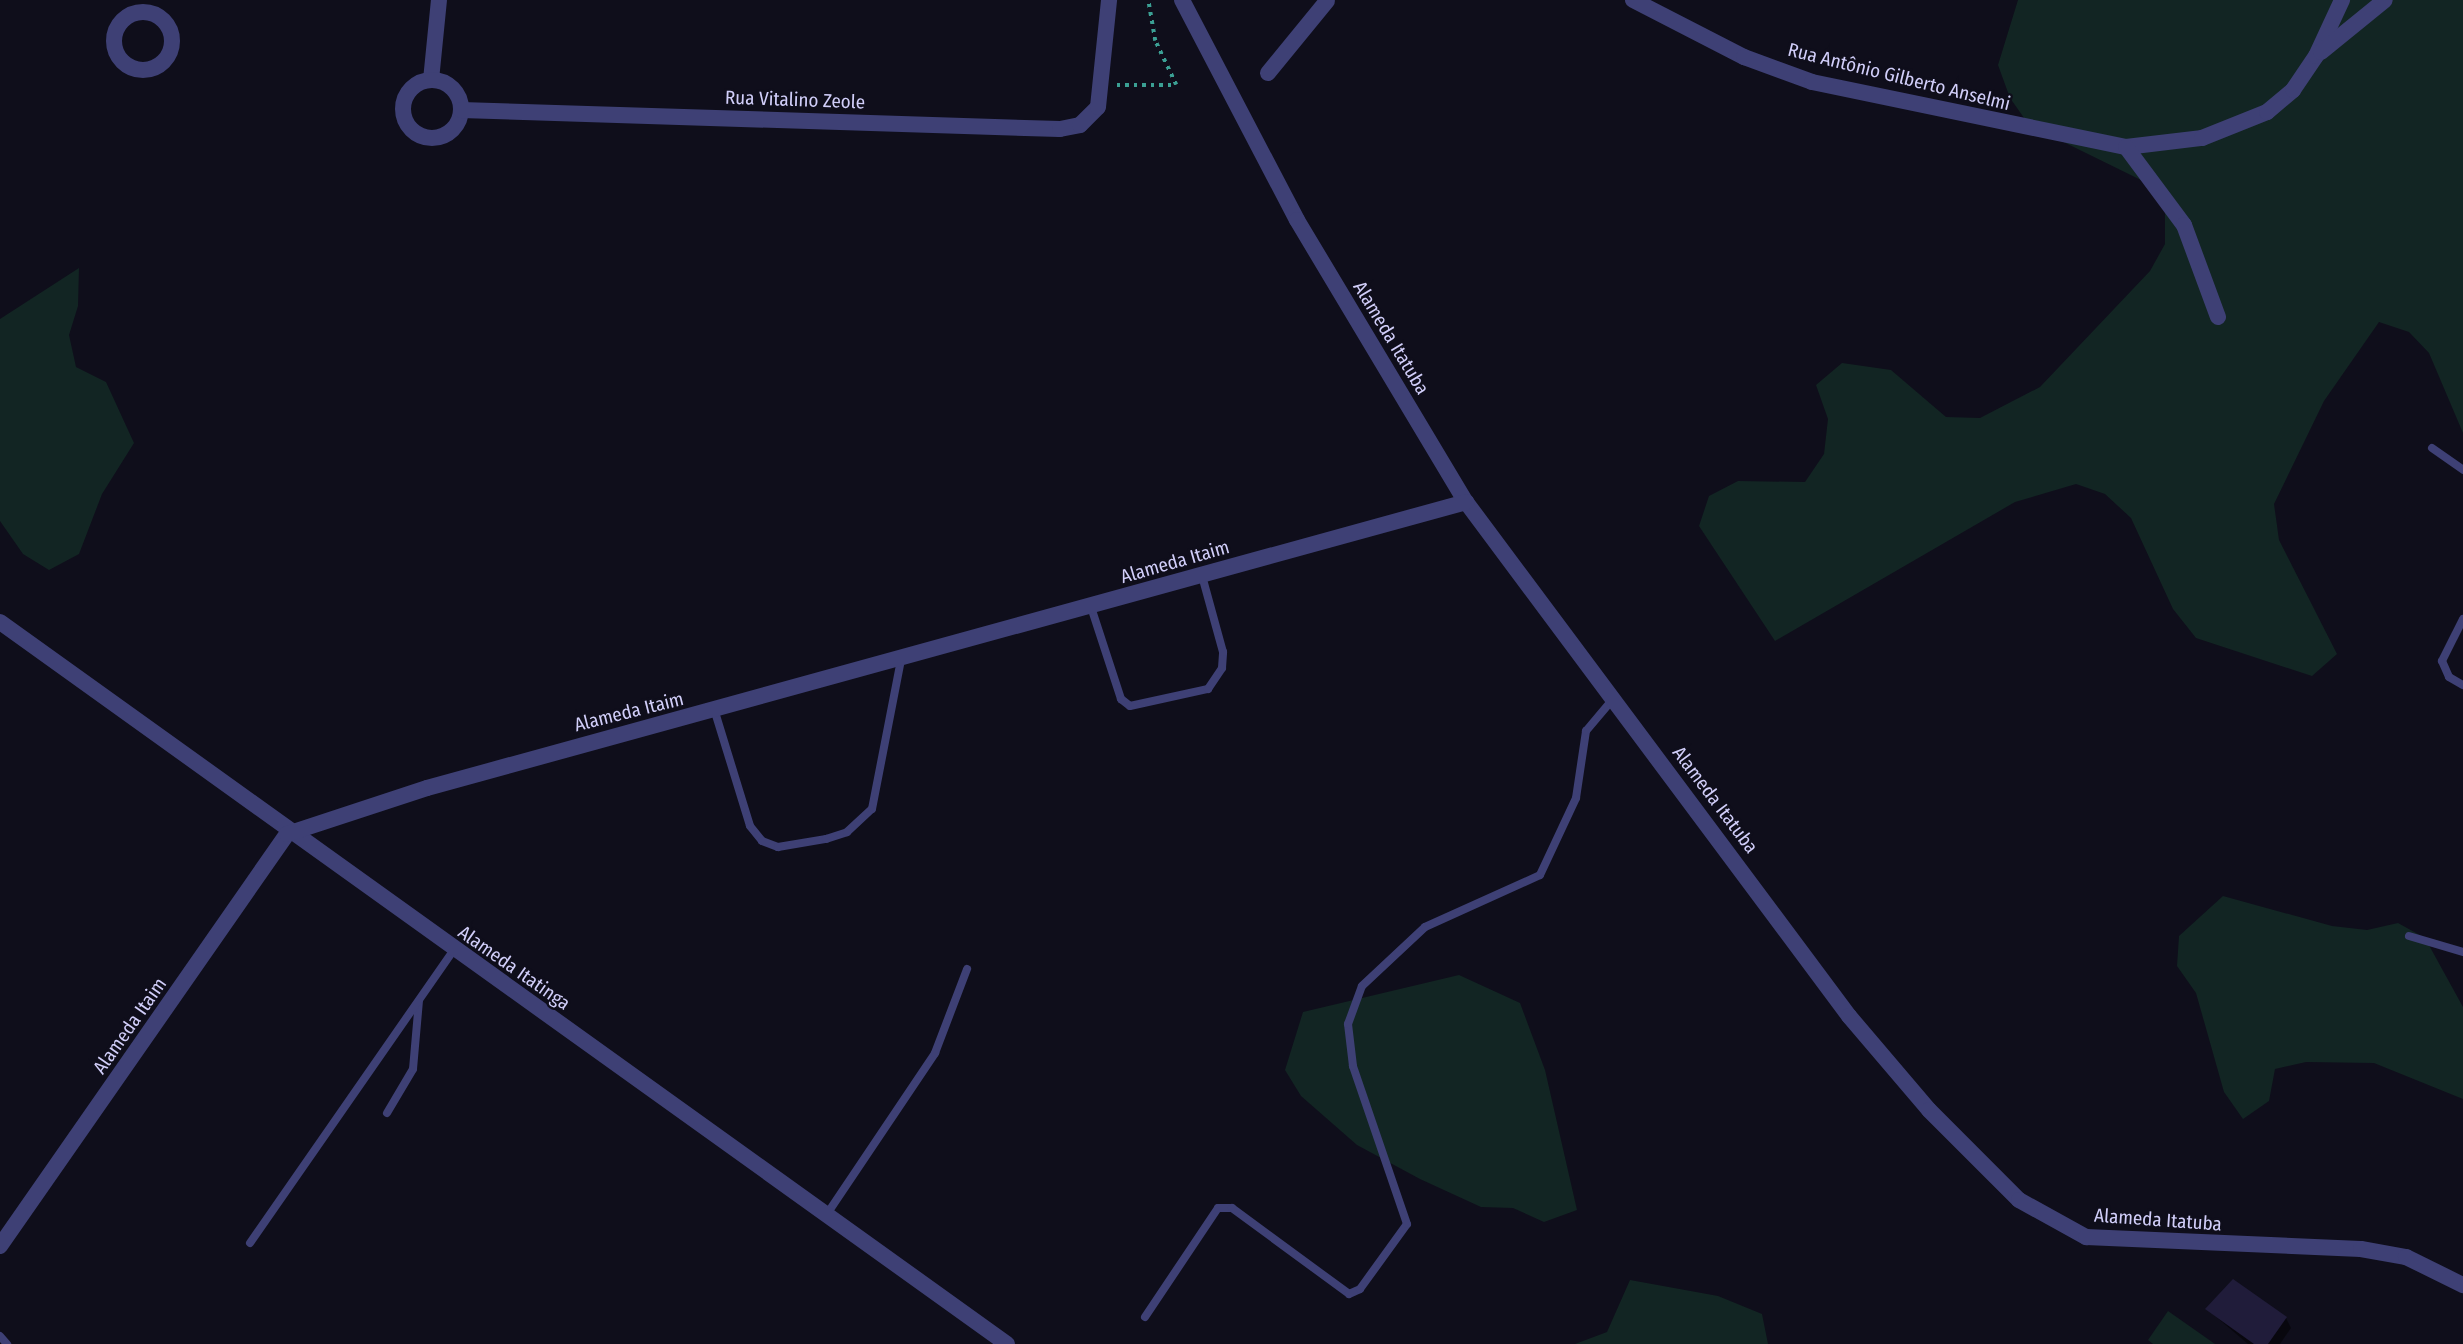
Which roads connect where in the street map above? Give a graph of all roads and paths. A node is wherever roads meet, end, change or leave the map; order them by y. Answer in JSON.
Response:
{"nodes":[{"id":1,"x":439,"y":0,"type":"edge"},
{"id":2,"x":1109,"y":0,"type":"edge"},
{"id":3,"x":1148,"y":0,"type":"edge"},
{"id":4,"x":1182,"y":0,"type":"edge"},
{"id":5,"x":1327,"y":0,"type":"edge"},
{"id":6,"x":1633,"y":0,"type":"edge"},
{"id":7,"x":2342,"y":0,"type":"edge"},
{"id":8,"x":2385,"y":0,"type":"edge"},
{"id":9,"x":2316,"y":56,"type":"junction"},
{"id":10,"x":1268,"y":73,"type":"dead end"},
{"id":11,"x":431,"y":80,"type":"junction"},
{"id":12,"x":1104,"y":86,"type":"junction"},
{"id":13,"x":461,"y":110,"type":"junction"},
{"id":14,"x":2126,"y":147,"type":"junction"},
{"id":15,"x":2218,"y":317,"type":"dead end"},
{"id":16,"x":2432,"y":448,"type":"dead end"},
{"id":17,"x":2463,"y":470,"type":"edge"},
{"id":18,"x":1466,"y":502,"type":"junction"},
{"id":19,"x":1202,"y":576,"type":"junction"},
{"id":20,"x":1091,"y":607,"type":"junction"},
{"id":21,"x":2463,"y":619,"type":"edge"},
{"id":22,"x":0,"y":622,"type":"edge"},
{"id":23,"x":901,"y":660,"type":"junction"},
{"id":24,"x":2463,"y":685,"type":"edge"},
{"id":25,"x":1613,"y":699,"type":"junction"},
{"id":26,"x":715,"y":712,"type":"junction"},
{"id":27,"x":287,"y":834,"type":"junction"},
{"id":28,"x":2409,"y":936,"type":"dead end"},
{"id":29,"x":453,"y":951,"type":"junction"},
{"id":30,"x":2463,"y":951,"type":"edge"},
{"id":31,"x":967,"y":969,"type":"dead end"},
{"id":32,"x":419,"y":1001,"type":"junction"},
{"id":33,"x":387,"y":1113,"type":"dead end"},
{"id":34,"x":828,"y":1214,"type":"junction"},
{"id":35,"x":250,"y":1243,"type":"dead end"},
{"id":36,"x":0,"y":1246,"type":"edge"},
{"id":37,"x":2463,"y":1285,"type":"edge"},
{"id":38,"x":1145,"y":1317,"type":"dead end"},
{"id":39,"x":0,"y":1336,"type":"edge"},
{"id":40,"x":1000,"y":1342,"type":"edge"},
{"id":41,"x":7,"y":1344,"type":"edge"}],
"edges":[{"from":1,"to":11,"type":"street"},
{"from":2,"to":12,"type":"street"},
{"from":3,"to":12,"type":"path"},
{"from":4,"to":18,"type":"street","name":"Alameda Itatuba"},
{"from":5,"to":10,"type":"street"},
{"from":6,"to":14,"type":"street","name":"Rua Antônio Gilberto Anselmi"},
{"from":7,"to":9,"type":"street"},
{"from":8,"to":9,"type":"street"},
{"from":9,"to":14,"type":"street","name":"Rua Antônio Gilberto Anselmi"},
{"from":11,"to":13,"type":"street"},
{"from":11,"to":13,"type":"street"},
{"from":12,"to":13,"type":"street","name":"Rua Vitalino Zeole"},
{"from":14,"to":15,"type":"street"},
{"from":16,"to":17,"type":"lane"},
{"from":18,"to":19,"type":"street","name":"Alameda Itaim"},
{"from":18,"to":25,"type":"street","name":"Alameda Itatuba"},
{"from":19,"to":20,"type":"street","name":"Alameda Itaim"},
{"from":19,"to":20,"type":"lane"},
{"from":20,"to":23,"type":"street","name":"Alameda Itaim"},
{"from":21,"to":24,"type":"lane"},
{"from":22,"to":27,"type":"street","name":"Alameda Itatinga"},
{"from":23,"to":26,"type":"street","name":"Alameda Itaim"},
{"from":23,"to":26,"type":"lane"},
{"from":25,"to":37,"type":"street","name":"Alameda Itatuba"},
{"from":25,"to":38,"type":"lane"},
{"from":26,"to":27,"type":"street","name":"Alameda Itaim"},
{"from":27,"to":29,"type":"street","name":"Alameda Itatinga"},
{"from":27,"to":36,"type":"street","name":"Alameda Itaim"},
{"from":28,"to":30,"type":"lane"},
{"from":29,"to":32,"type":"lane"},
{"from":29,"to":34,"type":"street","name":"Alameda Itatinga"},
{"from":31,"to":34,"type":"lane"},
{"from":32,"to":33,"type":"lane"},
{"from":32,"to":35,"type":"lane"},
{"from":34,"to":40,"type":"street","name":"Alameda Itatinga"},
{"from":39,"to":41,"type":"lane"}]}
